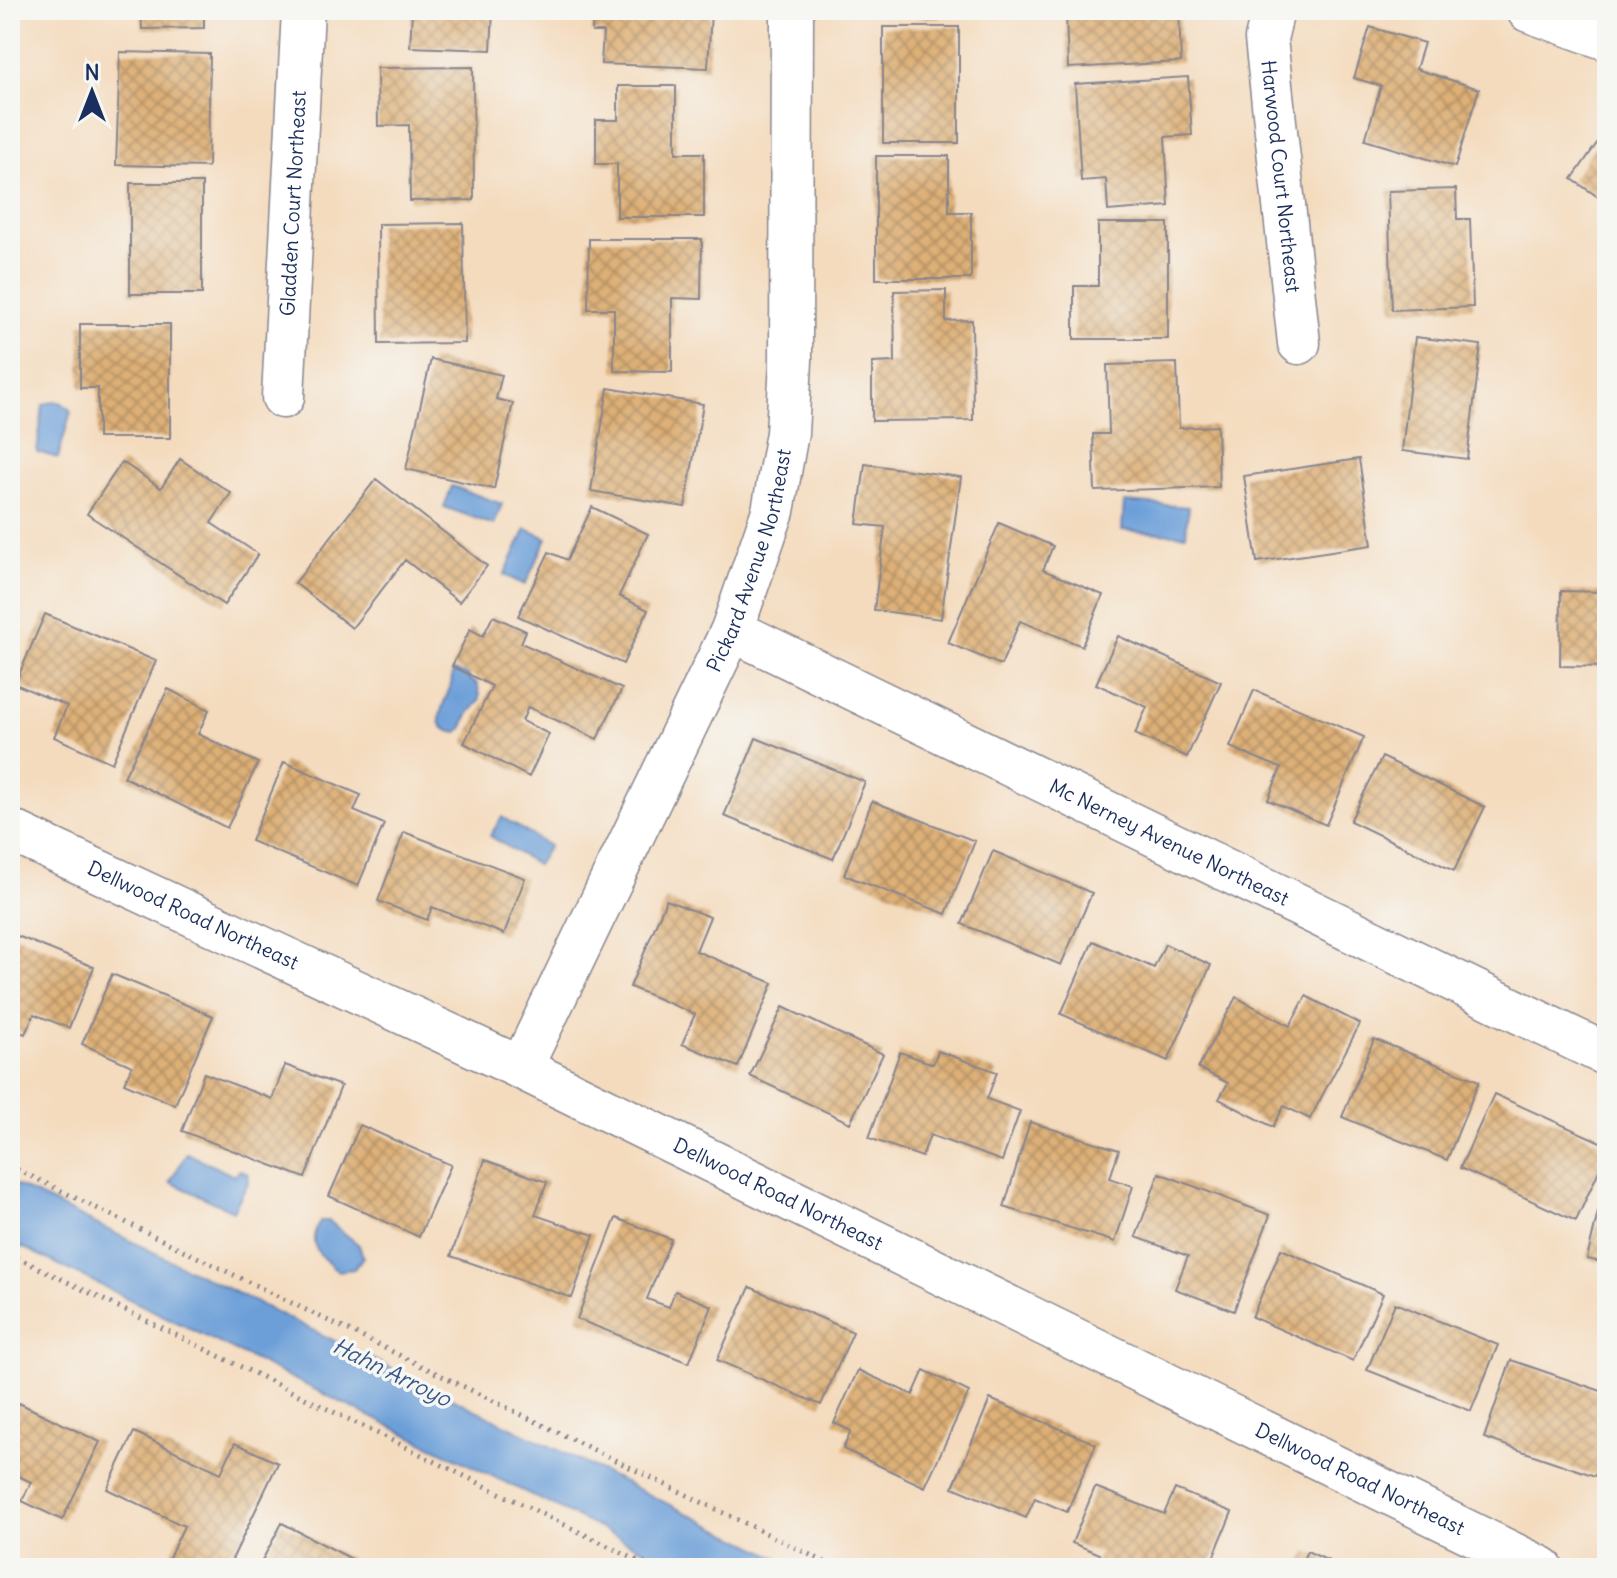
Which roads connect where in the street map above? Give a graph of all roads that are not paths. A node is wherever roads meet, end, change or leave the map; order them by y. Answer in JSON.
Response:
{"nodes":[{"id":1,"x":303,"y":10,"type":"edge"},
{"id":2,"x":792,"y":10,"type":"edge"},
{"id":3,"x":1273,"y":10,"type":"edge"},
{"id":4,"x":1529,"y":10,"type":"edge"},
{"id":5,"x":1607,"y":38,"type":"edge"},
{"id":6,"x":1299,"y":343,"type":"dead end"},
{"id":7,"x":283,"y":397,"type":"dead end"},
{"id":8,"x":732,"y":630,"type":"junction"},
{"id":9,"x":10,"y":830,"type":"edge"},
{"id":10,"x":1607,"y":1055,"type":"edge"},
{"id":11,"x":521,"y":1068,"type":"junction"},
{"id":12,"x":1542,"y":1568,"type":"edge"}],
"edges":[{"from":1,"to":7,"type":"street","name":"Gladden Court Northeast"},
{"from":2,"to":8,"type":"street","name":"Pickard Avenue Northeast"},
{"from":3,"to":6,"type":"street","name":"Harwood Court Northeast"},
{"from":4,"to":5,"type":"street"},
{"from":8,"to":10,"type":"street","name":"Mc Nerney Avenue Northeast"},
{"from":8,"to":11,"type":"street","name":"Pickard Avenue Northeast"},
{"from":9,"to":11,"type":"street","name":"Dellwood Road Northeast"},
{"from":11,"to":12,"type":"street","name":"Dellwood Road Northeast"}]}
